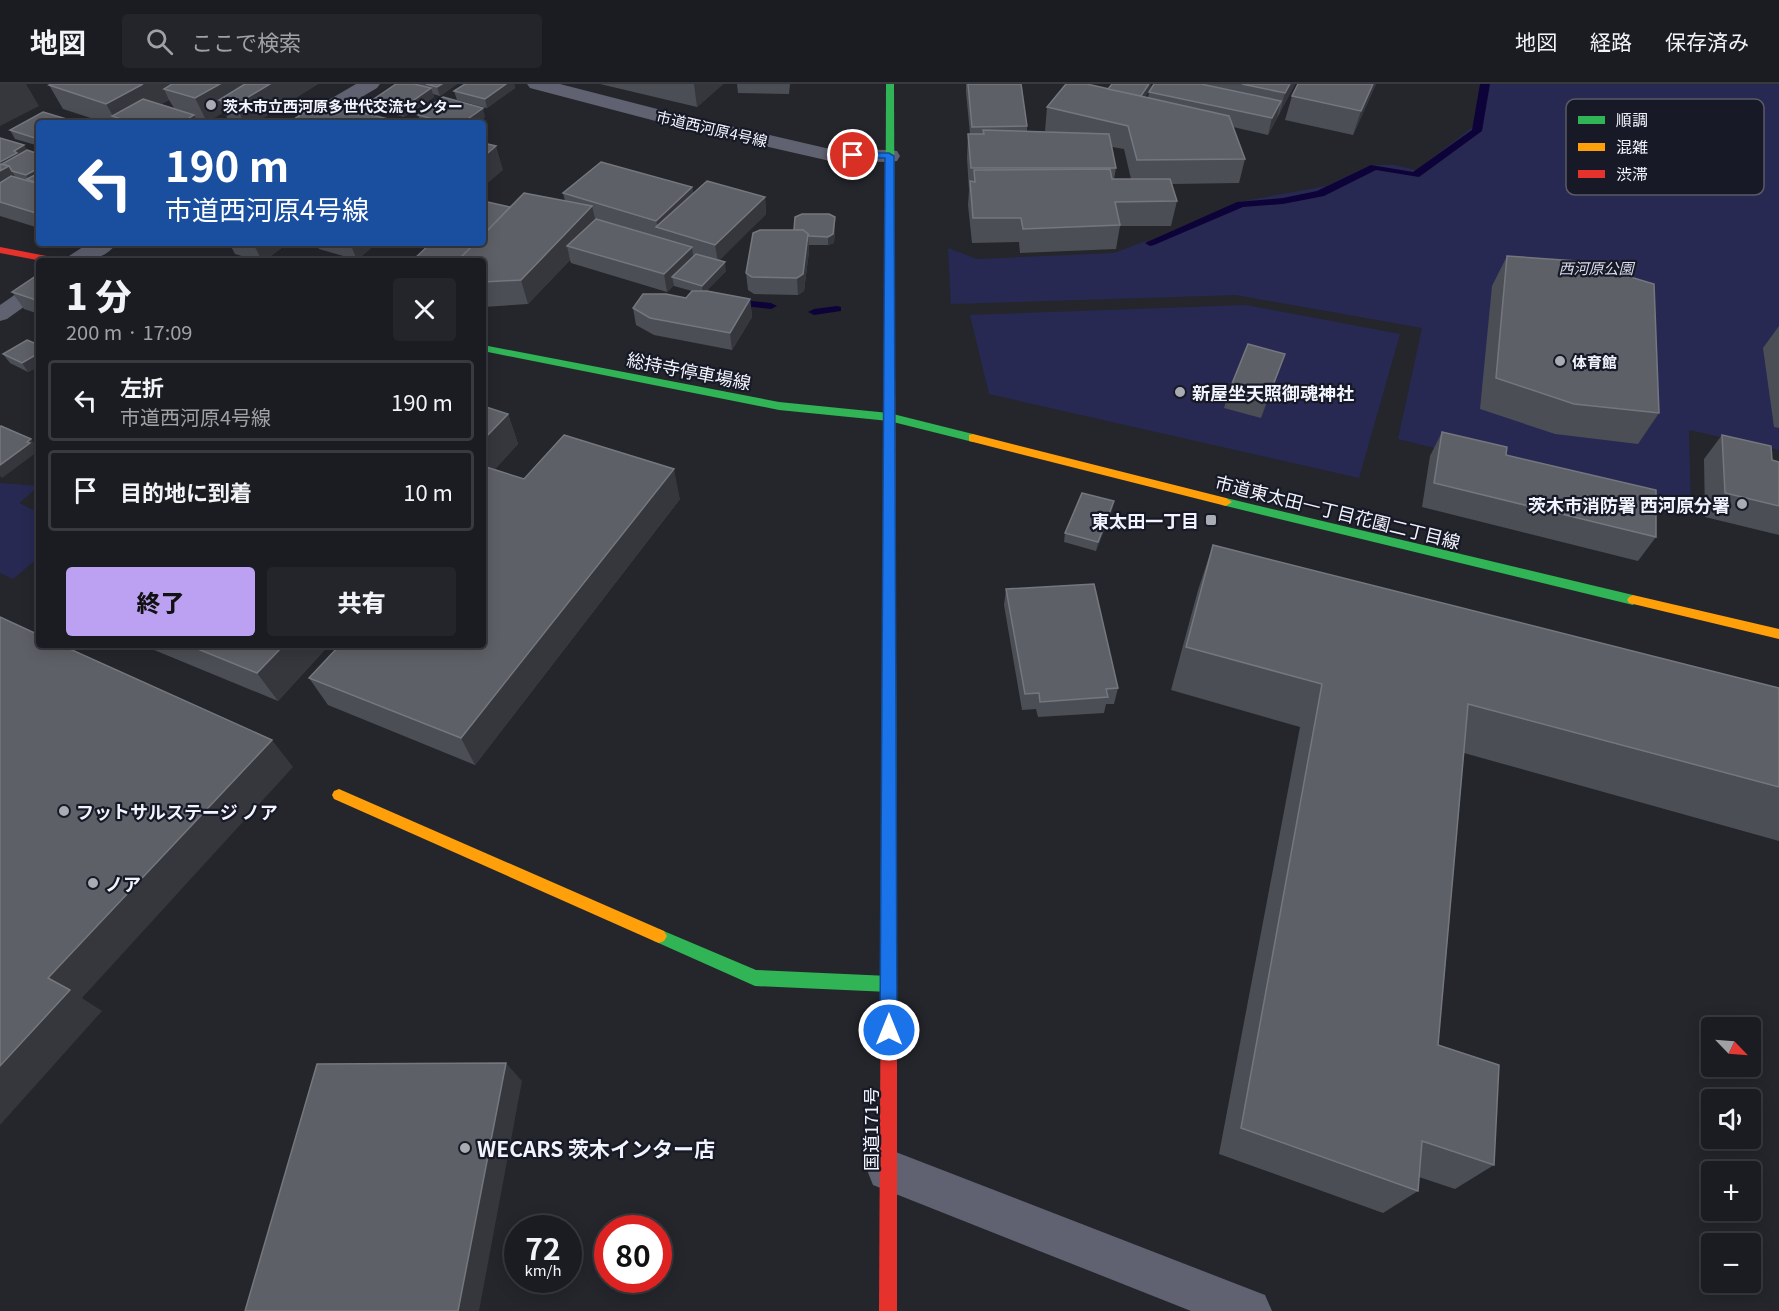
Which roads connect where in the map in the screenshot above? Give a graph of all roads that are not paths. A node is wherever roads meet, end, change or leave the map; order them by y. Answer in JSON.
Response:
{"nodes":[{"id":1,"x":370,"y":84,"type":"edge"},
{"id":2,"x":537,"y":84,"type":"edge"},
{"id":3,"x":890,"y":84,"type":"edge"},
{"id":4,"x":308,"y":120,"type":"edge"},
{"id":5,"x":889,"y":156,"type":"junction"},
{"id":6,"x":100,"y":246,"type":"edge"},
{"id":7,"x":0,"y":250,"type":"edge"},
{"id":8,"x":41,"y":258,"type":"edge"},
{"id":9,"x":82,"y":258,"type":"edge"},
{"id":10,"x":36,"y":289,"type":"edge"},
{"id":11,"x":0,"y":315,"type":"edge"},
{"id":12,"x":486,"y":349,"type":"edge"},
{"id":13,"x":889,"y":417,"type":"junction"},
{"id":14,"x":1779,"y":634,"type":"edge"},
{"id":15,"x":339,"y":795,"type":"dead end"},
{"id":16,"x":889,"y":984,"type":"junction"},
{"id":17,"x":888,"y":1170,"type":"junction"},
{"id":18,"x":888,"y":1311,"type":"edge"},
{"id":19,"x":1249,"y":1311,"type":"edge"}],
"edges":[{"from":1,"to":4,"type":"street"},
{"from":2,"to":5,"type":"street","name":"市道西河原4号線"},
{"from":3,"to":5,"type":"main road","name":"国道171号"},
{"from":5,"to":13,"type":"main road","name":"国道171号"},
{"from":6,"to":9,"type":"street"},
{"from":7,"to":8,"type":"main road"},
{"from":10,"to":11,"type":"lane"},
{"from":12,"to":13,"type":"main road","name":"総持寺停車場線"},
{"from":13,"to":14,"type":"main road","name":"市道東太田一丁目花園二丁目線"},
{"from":13,"to":16,"type":"main road","name":"国道171号"},
{"from":15,"to":16,"type":"main road"},
{"from":16,"to":17,"type":"main road","name":"国道171号"},
{"from":17,"to":18,"type":"main road","name":"国道171号"},
{"from":17,"to":19,"type":"street"}]}
